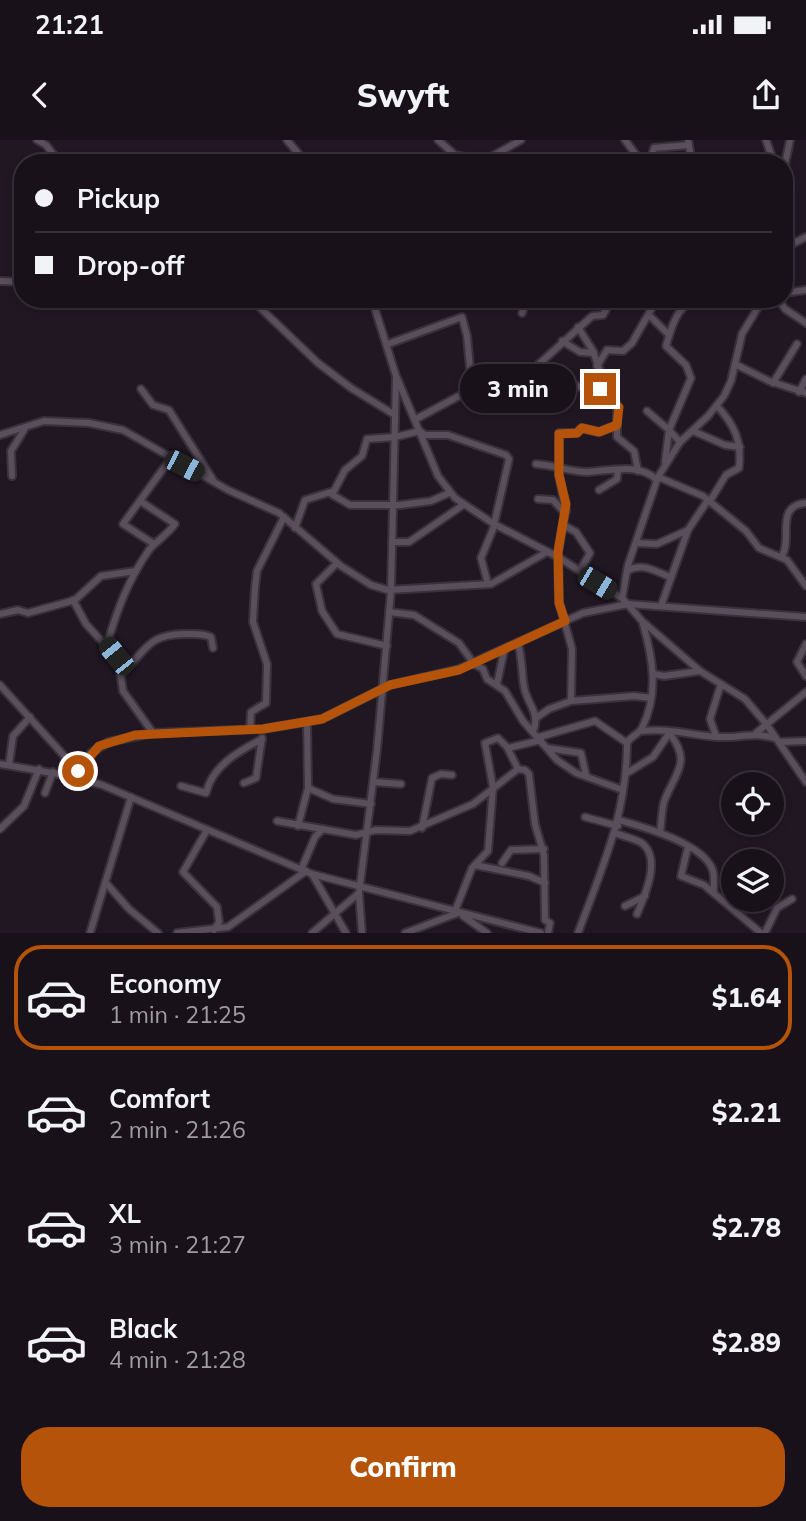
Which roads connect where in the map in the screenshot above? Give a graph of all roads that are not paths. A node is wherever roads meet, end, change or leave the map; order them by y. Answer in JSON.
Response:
{"nodes":[{"id":1,"x":37,"y":140,"type":"edge"},
{"id":2,"x":288,"y":140,"type":"edge"},
{"id":3,"x":438,"y":140,"type":"edge"},
{"id":4,"x":520,"y":140,"type":"edge"},
{"id":5,"x":46,"y":142,"type":"edge"},
{"id":6,"x":689,"y":142,"type":"edge"},
{"id":7,"x":299,"y":154,"type":"edge"},
{"id":8,"x":454,"y":154,"type":"edge"},
{"id":9,"x":495,"y":154,"type":"edge"},
{"id":10,"x":652,"y":154,"type":"edge"},
{"id":11,"x":261,"y":308,"type":"edge"},
{"id":12,"x":375,"y":308,"type":"edge"},
{"id":13,"x":524,"y":308,"type":"edge"},
{"id":14,"x":608,"y":308,"type":"edge"},
{"id":15,"x":652,"y":308,"type":"edge"},
{"id":16,"x":682,"y":308,"type":"edge"},
{"id":17,"x":757,"y":308,"type":"edge"},
{"id":18,"x":784,"y":308,"type":"edge"},
{"id":19,"x":522,"y":313,"type":"dead end"},
{"id":20,"x":649,"y":315,"type":"junction"},
{"id":21,"x":806,"y":323,"type":"edge"},
{"id":22,"x":578,"y":327,"type":"junction"},
{"id":23,"x":669,"y":335,"type":"junction"},
{"id":24,"x":562,"y":341,"type":"junction"},
{"id":25,"x":388,"y":344,"type":"junction"},
{"id":26,"x":797,"y":344,"type":"dead end"},
{"id":27,"x":594,"y":353,"type":"junction"},
{"id":28,"x":735,"y":364,"type":"junction"},
{"id":29,"x":538,"y":365,"type":"junction"},
{"id":30,"x":597,"y":367,"type":"junction"},
{"id":31,"x":396,"y":376,"type":"junction"},
{"id":32,"x":806,"y":379,"type":"edge"},
{"id":33,"x":773,"y":383,"type":"junction"},
{"id":34,"x":141,"y":389,"type":"dead end"},
{"id":35,"x":472,"y":389,"type":"junction"},
{"id":36,"x":802,"y":393,"type":"edge"},
{"id":37,"x":601,"y":396,"type":"junction"},
{"id":38,"x":717,"y":406,"type":"junction"},
{"id":39,"x":647,"y":411,"type":"dead end"},
{"id":40,"x":395,"y":415,"type":"junction"},
{"id":41,"x":416,"y":419,"type":"junction"},
{"id":42,"x":617,"y":425,"type":"junction"},
{"id":43,"x":24,"y":429,"type":"junction"},
{"id":44,"x":669,"y":430,"type":"junction"},
{"id":45,"x":420,"y":431,"type":"junction"},
{"id":46,"x":693,"y":432,"type":"junction"},
{"id":47,"x":0,"y":435,"type":"edge"},
{"id":48,"x":395,"y":437,"type":"junction"},
{"id":49,"x":680,"y":442,"type":"junction"},
{"id":50,"x":740,"y":447,"type":"junction"},
{"id":51,"x":171,"y":458,"type":"junction"},
{"id":52,"x":536,"y":464,"type":"dead end"},
{"id":53,"x":665,"y":464,"type":"junction"},
{"id":54,"x":560,"y":465,"type":"junction"},
{"id":55,"x":618,"y":470,"type":"junction"},
{"id":56,"x":638,"y":471,"type":"junction"},
{"id":57,"x":12,"y":476,"type":"dead end"},
{"id":58,"x":657,"y":478,"type":"junction"},
{"id":59,"x":214,"y":482,"type":"junction"},
{"id":60,"x":599,"y":490,"type":"dead end"},
{"id":61,"x":449,"y":493,"type":"junction"},
{"id":62,"x":331,"y":494,"type":"junction"},
{"id":63,"x":538,"y":499,"type":"dead end"},
{"id":64,"x":140,"y":501,"type":"junction"},
{"id":65,"x":709,"y":501,"type":"junction"},
{"id":66,"x":806,"y":503,"type":"edge"},
{"id":67,"x":393,"y":505,"type":"junction"},
{"id":68,"x":463,"y":505,"type":"junction"},
{"id":69,"x":565,"y":513,"type":"junction"},
{"id":70,"x":284,"y":517,"type":"junction"},
{"id":71,"x":494,"y":524,"type":"junction"},
{"id":72,"x":565,"y":526,"type":"junction"},
{"id":73,"x":295,"y":527,"type":"junction"},
{"id":74,"x":688,"y":530,"type":"junction"},
{"id":75,"x":392,"y":542,"type":"junction"},
{"id":76,"x":637,"y":542,"type":"junction"},
{"id":77,"x":154,"y":544,"type":"junction"},
{"id":78,"x":547,"y":552,"type":"junction"},
{"id":79,"x":782,"y":556,"type":"junction"},
{"id":80,"x":558,"y":557,"type":"junction"},
{"id":81,"x":337,"y":563,"type":"junction"},
{"id":82,"x":136,"y":571,"type":"junction"},
{"id":83,"x":580,"y":571,"type":"junction"},
{"id":84,"x":627,"y":571,"type":"junction"},
{"id":85,"x":670,"y":577,"type":"junction"},
{"id":86,"x":488,"y":584,"type":"junction"},
{"id":87,"x":806,"y":586,"type":"edge"},
{"id":88,"x":391,"y":591,"type":"junction"},
{"id":89,"x":73,"y":600,"type":"junction"},
{"id":90,"x":625,"y":601,"type":"junction"},
{"id":91,"x":661,"y":606,"type":"junction"},
{"id":92,"x":389,"y":612,"type":"junction"},
{"id":93,"x":0,"y":614,"type":"edge"},
{"id":94,"x":806,"y":617,"type":"edge"},
{"id":95,"x":565,"y":621,"type":"junction"},
{"id":96,"x":642,"y":621,"type":"junction"},
{"id":97,"x":518,"y":644,"type":"junction"},
{"id":98,"x":806,"y":644,"type":"edge"},
{"id":99,"x":107,"y":645,"type":"junction"},
{"id":100,"x":387,"y":646,"type":"junction"},
{"id":101,"x":213,"y":648,"type":"dead end"},
{"id":102,"x":504,"y":651,"type":"junction"},
{"id":103,"x":474,"y":664,"type":"junction"},
{"id":104,"x":700,"y":671,"type":"junction"},
{"id":105,"x":122,"y":673,"type":"junction"},
{"id":106,"x":654,"y":674,"type":"junction"},
{"id":107,"x":806,"y":676,"type":"edge"},
{"id":108,"x":497,"y":684,"type":"junction"},
{"id":109,"x":721,"y":684,"type":"junction"},
{"id":110,"x":0,"y":685,"type":"edge"},
{"id":111,"x":383,"y":690,"type":"junction"},
{"id":112,"x":806,"y":692,"type":"edge"},
{"id":113,"x":652,"y":698,"type":"junction"},
{"id":114,"x":570,"y":701,"type":"junction"},
{"id":115,"x":30,"y":717,"type":"junction"},
{"id":116,"x":536,"y":718,"type":"junction"},
{"id":117,"x":307,"y":723,"type":"junction"},
{"id":118,"x":767,"y":725,"type":"junction"},
{"id":119,"x":250,"y":729,"type":"junction"},
{"id":120,"x":263,"y":729,"type":"junction"},
{"id":121,"x":534,"y":729,"type":"junction"},
{"id":122,"x":641,"y":731,"type":"junction"},
{"id":123,"x":670,"y":731,"type":"junction"},
{"id":124,"x":153,"y":733,"type":"junction"},
{"id":125,"x":754,"y":734,"type":"junction"},
{"id":126,"x":716,"y":736,"type":"junction"},
{"id":127,"x":540,"y":738,"type":"junction"},
{"id":128,"x":262,"y":739,"type":"junction"},
{"id":129,"x":777,"y":740,"type":"junction"},
{"id":130,"x":806,"y":741,"type":"edge"},
{"id":131,"x":627,"y":743,"type":"junction"},
{"id":132,"x":508,"y":748,"type":"junction"},
{"id":133,"x":547,"y":748,"type":"junction"},
{"id":134,"x":0,"y":764,"type":"edge"},
{"id":135,"x":9,"y":765,"type":"junction"},
{"id":136,"x":39,"y":769,"type":"junction"},
{"id":137,"x":518,"y":769,"type":"junction"},
{"id":138,"x":53,"y":772,"type":"junction"},
{"id":139,"x":627,"y":773,"type":"junction"},
{"id":140,"x":77,"y":774,"type":"junction"},
{"id":141,"x":452,"y":775,"type":"dead end"},
{"id":142,"x":586,"y":775,"type":"junction"},
{"id":143,"x":374,"y":782,"type":"junction"},
{"id":144,"x":806,"y":782,"type":"edge"},
{"id":145,"x":244,"y":783,"type":"dead end"},
{"id":146,"x":401,"y":784,"type":"dead end"},
{"id":147,"x":181,"y":786,"type":"dead end"},
{"id":148,"x":493,"y":788,"type":"junction"},
{"id":149,"x":308,"y":789,"type":"junction"},
{"id":150,"x":622,"y":790,"type":"junction"},
{"id":151,"x":45,"y":793,"type":"dead end"},
{"id":152,"x":131,"y":797,"type":"junction"},
{"id":153,"x":371,"y":804,"type":"junction"},
{"id":154,"x":585,"y":817,"type":"dead end"},
{"id":155,"x":277,"y":821,"type":"dead end"},
{"id":156,"x":298,"y":826,"type":"junction"},
{"id":157,"x":618,"y":826,"type":"junction"},
{"id":158,"x":0,"y":828,"type":"edge"},
{"id":159,"x":422,"y":828,"type":"junction"},
{"id":160,"x":323,"y":829,"type":"junction"},
{"id":161,"x":207,"y":830,"type":"junction"},
{"id":162,"x":368,"y":831,"type":"junction"},
{"id":163,"x":660,"y":832,"type":"junction"},
{"id":164,"x":688,"y":847,"type":"junction"},
{"id":165,"x":544,"y":849,"type":"junction"},
{"id":166,"x":502,"y":863,"type":"dead end"},
{"id":167,"x":474,"y":865,"type":"junction"},
{"id":168,"x":306,"y":872,"type":"junction"},
{"id":169,"x":106,"y":883,"type":"junction"},
{"id":170,"x":545,"y":883,"type":"junction"},
{"id":171,"x":360,"y":890,"type":"junction"},
{"id":172,"x":714,"y":893,"type":"junction"},
{"id":173,"x":645,"y":895,"type":"junction"},
{"id":174,"x":792,"y":899,"type":"dead end"},
{"id":175,"x":625,"y":906,"type":"dead end"},
{"id":176,"x":458,"y":912,"type":"junction"},
{"id":177,"x":637,"y":914,"type":"dead end"},
{"id":178,"x":334,"y":916,"type":"junction"},
{"id":179,"x":214,"y":930,"type":"junction"},
{"id":180,"x":90,"y":933,"type":"edge"},
{"id":181,"x":158,"y":933,"type":"edge"},
{"id":182,"x":177,"y":933,"type":"edge"},
{"id":183,"x":312,"y":933,"type":"edge"},
{"id":184,"x":346,"y":933,"type":"edge"},
{"id":185,"x":362,"y":933,"type":"edge"},
{"id":186,"x":407,"y":933,"type":"edge"},
{"id":187,"x":487,"y":933,"type":"edge"},
{"id":188,"x":541,"y":933,"type":"edge"},
{"id":189,"x":548,"y":933,"type":"edge"},
{"id":190,"x":578,"y":933,"type":"edge"},
{"id":191,"x":763,"y":933,"type":"edge"}],
"edges":[{"from":1,"to":5,"type":"street"},
{"from":2,"to":7,"type":"street"},
{"from":3,"to":8,"type":"street"},
{"from":4,"to":9,"type":"street"},
{"from":6,"to":10,"type":"street"},
{"from":11,"to":40,"type":"street"},
{"from":12,"to":25,"type":"street"},
{"from":13,"to":19,"type":"street"},
{"from":14,"to":22,"type":"street"},
{"from":15,"to":20,"type":"street"},
{"from":16,"to":23,"type":"street"},
{"from":17,"to":28,"type":"street"},
{"from":18,"to":21,"type":"street"},
{"from":20,"to":23,"type":"street"},
{"from":20,"to":30,"type":"street"},
{"from":22,"to":24,"type":"street"},
{"from":22,"to":27,"type":"street"},
{"from":23,"to":44,"type":"street"},
{"from":24,"to":27,"type":"street"},
{"from":24,"to":29,"type":"street"},
{"from":25,"to":31,"type":"street"},
{"from":25,"to":35,"type":"street"},
{"from":26,"to":33,"type":"street"},
{"from":27,"to":30,"type":"street"},
{"from":28,"to":33,"type":"street"},
{"from":28,"to":38,"type":"street"},
{"from":29,"to":35,"type":"street"},
{"from":29,"to":37,"type":"street"},
{"from":30,"to":37,"type":"street"},
{"from":31,"to":40,"type":"street"},
{"from":31,"to":41,"type":"street"},
{"from":32,"to":36,"type":"street"},
{"from":33,"to":36,"type":"street"},
{"from":34,"to":59,"type":"street"},
{"from":35,"to":41,"type":"street"},
{"from":37,"to":42,"type":"street"},
{"from":38,"to":46,"type":"street"},
{"from":38,"to":50,"type":"street"},
{"from":39,"to":44,"type":"street"},
{"from":40,"to":48,"type":"street"},
{"from":41,"to":45,"type":"street"},
{"from":42,"to":54,"type":"street"},
{"from":42,"to":56,"type":"street"},
{"from":43,"to":47,"type":"street"},
{"from":43,"to":51,"type":"street"},
{"from":43,"to":57,"type":"street"},
{"from":44,"to":49,"type":"street"},
{"from":44,"to":53,"type":"street"},
{"from":45,"to":48,"type":"street"},
{"from":45,"to":61,"type":"street"},
{"from":45,"to":71,"type":"street"},
{"from":46,"to":49,"type":"street"},
{"from":46,"to":50,"type":"street"},
{"from":48,"to":62,"type":"street"},
{"from":48,"to":67,"type":"street"},
{"from":49,"to":53,"type":"street"},
{"from":50,"to":65,"type":"street"},
{"from":51,"to":59,"type":"street"},
{"from":51,"to":64,"type":"street"},
{"from":52,"to":54,"type":"street"},
{"from":53,"to":58,"type":"street"},
{"from":54,"to":55,"type":"street"},
{"from":54,"to":69,"type":"street"},
{"from":55,"to":56,"type":"street"},
{"from":55,"to":60,"type":"street"},
{"from":56,"to":58,"type":"street"},
{"from":58,"to":65,"type":"street"},
{"from":58,"to":76,"type":"street"},
{"from":59,"to":70,"type":"street"},
{"from":61,"to":67,"type":"street"},
{"from":61,"to":68,"type":"street"},
{"from":62,"to":67,"type":"street"},
{"from":62,"to":73,"type":"street"},
{"from":63,"to":69,"type":"street"},
{"from":64,"to":77,"type":"street"},
{"from":64,"to":77,"type":"street"},
{"from":65,"to":74,"type":"street"},
{"from":65,"to":79,"type":"street"},
{"from":66,"to":79,"type":"street"},
{"from":67,"to":75,"type":"street"},
{"from":68,"to":71,"type":"street"},
{"from":68,"to":75,"type":"street"},
{"from":69,"to":72,"type":"street"},
{"from":70,"to":73,"type":"street"},
{"from":70,"to":119,"type":"street"},
{"from":71,"to":78,"type":"street"},
{"from":71,"to":86,"type":"street"},
{"from":72,"to":80,"type":"street"},
{"from":72,"to":83,"type":"street"},
{"from":73,"to":81,"type":"street"},
{"from":74,"to":76,"type":"street"},
{"from":74,"to":85,"type":"street"},
{"from":75,"to":88,"type":"street"},
{"from":76,"to":84,"type":"street"},
{"from":77,"to":82,"type":"street"},
{"from":78,"to":80,"type":"street"},
{"from":78,"to":86,"type":"street"},
{"from":79,"to":87,"type":"street"},
{"from":80,"to":83,"type":"street"},
{"from":80,"to":95,"type":"street"},
{"from":81,"to":88,"type":"street"},
{"from":81,"to":100,"type":"street"},
{"from":82,"to":89,"type":"street"},
{"from":82,"to":99,"type":"street"},
{"from":83,"to":90,"type":"street"},
{"from":84,"to":85,"type":"street"},
{"from":84,"to":90,"type":"street"},
{"from":85,"to":91,"type":"street"},
{"from":86,"to":88,"type":"street"},
{"from":88,"to":92,"type":"street"},
{"from":89,"to":93,"type":"street"},
{"from":89,"to":99,"type":"street"},
{"from":90,"to":91,"type":"street"},
{"from":90,"to":95,"type":"street"},
{"from":90,"to":96,"type":"street"},
{"from":91,"to":94,"type":"street"},
{"from":92,"to":100,"type":"street"},
{"from":92,"to":103,"type":"street"},
{"from":95,"to":97,"type":"street"},
{"from":95,"to":114,"type":"street"},
{"from":96,"to":104,"type":"street"},
{"from":96,"to":106,"type":"street"},
{"from":97,"to":102,"type":"street"},
{"from":97,"to":116,"type":"street"},
{"from":98,"to":107,"type":"street"},
{"from":99,"to":105,"type":"street"},
{"from":100,"to":111,"type":"street"},
{"from":101,"to":105,"type":"street"},
{"from":102,"to":103,"type":"street"},
{"from":102,"to":108,"type":"street"},
{"from":103,"to":108,"type":"street"},
{"from":103,"to":111,"type":"street"},
{"from":104,"to":106,"type":"street"},
{"from":104,"to":109,"type":"street"},
{"from":105,"to":124,"type":"street"},
{"from":106,"to":113,"type":"street"},
{"from":108,"to":121,"type":"street"},
{"from":109,"to":118,"type":"street"},
{"from":109,"to":126,"type":"street"},
{"from":110,"to":115,"type":"street"},
{"from":111,"to":117,"type":"street"},
{"from":111,"to":143,"type":"street"},
{"from":112,"to":118,"type":"street"},
{"from":113,"to":114,"type":"street"},
{"from":113,"to":122,"type":"street"},
{"from":114,"to":116,"type":"street"},
{"from":115,"to":135,"type":"street"},
{"from":115,"to":140,"type":"street"},
{"from":116,"to":121,"type":"street"},
{"from":117,"to":120,"type":"street"},
{"from":117,"to":149,"type":"street"},
{"from":118,"to":125,"type":"street"},
{"from":118,"to":129,"type":"street"},
{"from":119,"to":120,"type":"street"},
{"from":119,"to":124,"type":"street"},
{"from":120,"to":128,"type":"street"},
{"from":121,"to":127,"type":"street"},
{"from":122,"to":123,"type":"street"},
{"from":122,"to":131,"type":"street"},
{"from":123,"to":126,"type":"street"},
{"from":123,"to":139,"type":"street"},
{"from":123,"to":163,"type":"street"},
{"from":124,"to":140,"type":"street"},
{"from":125,"to":126,"type":"street"},
{"from":125,"to":129,"type":"street"},
{"from":127,"to":131,"type":"street"},
{"from":127,"to":132,"type":"street"},
{"from":127,"to":133,"type":"street"},
{"from":128,"to":145,"type":"street"},
{"from":128,"to":147,"type":"street"},
{"from":129,"to":130,"type":"street"},
{"from":129,"to":144,"type":"street"},
{"from":131,"to":139,"type":"street"},
{"from":132,"to":137,"type":"street"},
{"from":132,"to":148,"type":"street"},
{"from":133,"to":142,"type":"street"},
{"from":133,"to":142,"type":"street"},
{"from":134,"to":135,"type":"street"},
{"from":135,"to":136,"type":"street"},
{"from":136,"to":138,"type":"street"},
{"from":136,"to":158,"type":"street"},
{"from":137,"to":148,"type":"street"},
{"from":137,"to":165,"type":"street"},
{"from":138,"to":140,"type":"street"},
{"from":138,"to":151,"type":"street"},
{"from":139,"to":150,"type":"street"},
{"from":140,"to":152,"type":"street"},
{"from":141,"to":159,"type":"street"},
{"from":142,"to":150,"type":"street"},
{"from":143,"to":146,"type":"street"},
{"from":143,"to":153,"type":"street"},
{"from":148,"to":159,"type":"street"},
{"from":148,"to":167,"type":"street"},
{"from":149,"to":153,"type":"street"},
{"from":149,"to":156,"type":"street"},
{"from":150,"to":157,"type":"street"},
{"from":152,"to":161,"type":"street"},
{"from":152,"to":169,"type":"street"},
{"from":153,"to":162,"type":"street"},
{"from":154,"to":157,"type":"street"},
{"from":155,"to":156,"type":"street"},
{"from":156,"to":160,"type":"street"},
{"from":157,"to":163,"type":"street"},
{"from":157,"to":173,"type":"street"},
{"from":157,"to":190,"type":"street"},
{"from":159,"to":162,"type":"street"},
{"from":160,"to":162,"type":"street"},
{"from":160,"to":168,"type":"street"},
{"from":161,"to":168,"type":"street"},
{"from":161,"to":179,"type":"street"},
{"from":162,"to":171,"type":"street"},
{"from":163,"to":164,"type":"street"},
{"from":164,"to":172,"type":"street"},
{"from":164,"to":172,"type":"street"},
{"from":165,"to":166,"type":"street"},
{"from":165,"to":170,"type":"street"},
{"from":167,"to":170,"type":"street"},
{"from":167,"to":176,"type":"street"},
{"from":168,"to":171,"type":"street"},
{"from":168,"to":178,"type":"street"},
{"from":168,"to":179,"type":"street"},
{"from":169,"to":180,"type":"street"},
{"from":169,"to":181,"type":"street"},
{"from":170,"to":189,"type":"street"},
{"from":171,"to":176,"type":"street"},
{"from":171,"to":178,"type":"street"},
{"from":171,"to":185,"type":"street"},
{"from":172,"to":191,"type":"street"},
{"from":173,"to":175,"type":"street"},
{"from":173,"to":177,"type":"street"},
{"from":174,"to":191,"type":"street"},
{"from":176,"to":186,"type":"street"},
{"from":176,"to":187,"type":"street"},
{"from":176,"to":188,"type":"street"},
{"from":178,"to":183,"type":"street"},
{"from":178,"to":184,"type":"street"},
{"from":179,"to":182,"type":"street"}]}
